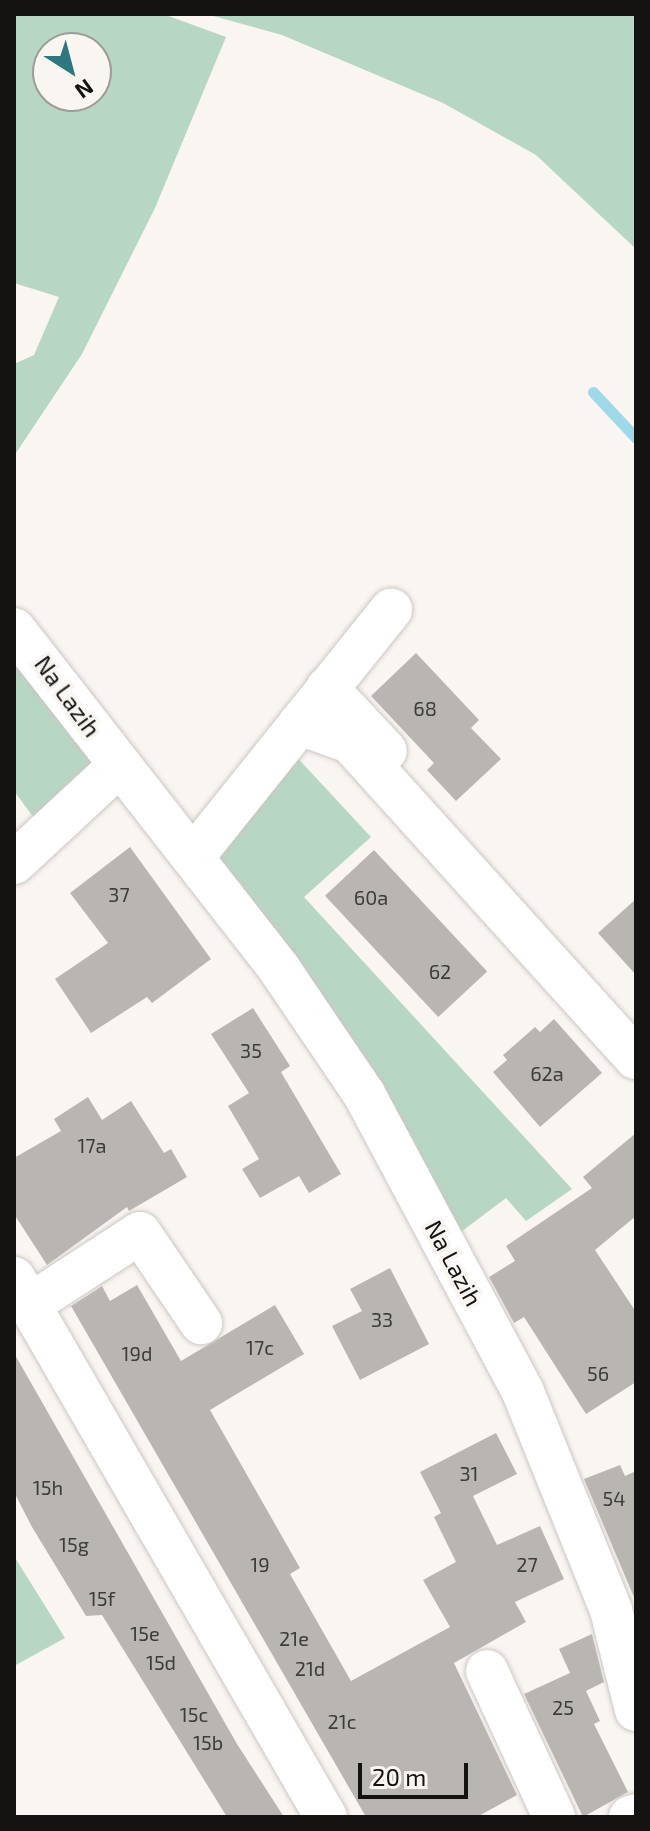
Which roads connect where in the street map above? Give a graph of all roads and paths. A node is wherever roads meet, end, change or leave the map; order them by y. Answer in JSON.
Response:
{"nodes":[{"id":1,"x":391,"y":610,"type":"dead end"},
{"id":2,"x":14,"y":629,"type":"edge"},
{"id":3,"x":327,"y":688,"type":"junction"},
{"id":4,"x":299,"y":724,"type":"junction"},
{"id":5,"x":120,"y":765,"type":"junction"},
{"id":6,"x":193,"y":857,"type":"junction"},
{"id":7,"x":14,"y":863,"type":"edge"},
{"id":8,"x":634,"y":1013,"type":"dead end"},
{"id":9,"x":636,"y":1058,"type":"edge"},
{"id":10,"x":22,"y":1291,"type":"edge"},
{"id":11,"x":201,"y":1323,"type":"dead end"},
{"id":12,"x":487,"y":1671,"type":"dead end"},
{"id":13,"x":636,"y":1710,"type":"edge"},
{"id":14,"x":636,"y":1815,"type":"edge"},
{"id":15,"x":326,"y":1817,"type":"edge"},
{"id":16,"x":554,"y":1817,"type":"edge"},
{"id":17,"x":630,"y":1817,"type":"edge"}],
"edges":[{"from":1,"to":3,"type":"street"},
{"from":2,"to":5,"type":"street","name":"Na Lazih"},
{"from":3,"to":4,"type":"street"},
{"from":3,"to":8,"type":"street"},
{"from":4,"to":6,"type":"street"},
{"from":4,"to":9,"type":"street"},
{"from":5,"to":6,"type":"street","name":"Na Lazih"},
{"from":5,"to":7,"type":"street"},
{"from":6,"to":13,"type":"street","name":"Na Lazih"},
{"from":10,"to":11,"type":"street"},
{"from":10,"to":15,"type":"street"},
{"from":12,"to":16,"type":"street"},
{"from":14,"to":17,"type":"street"}]}
